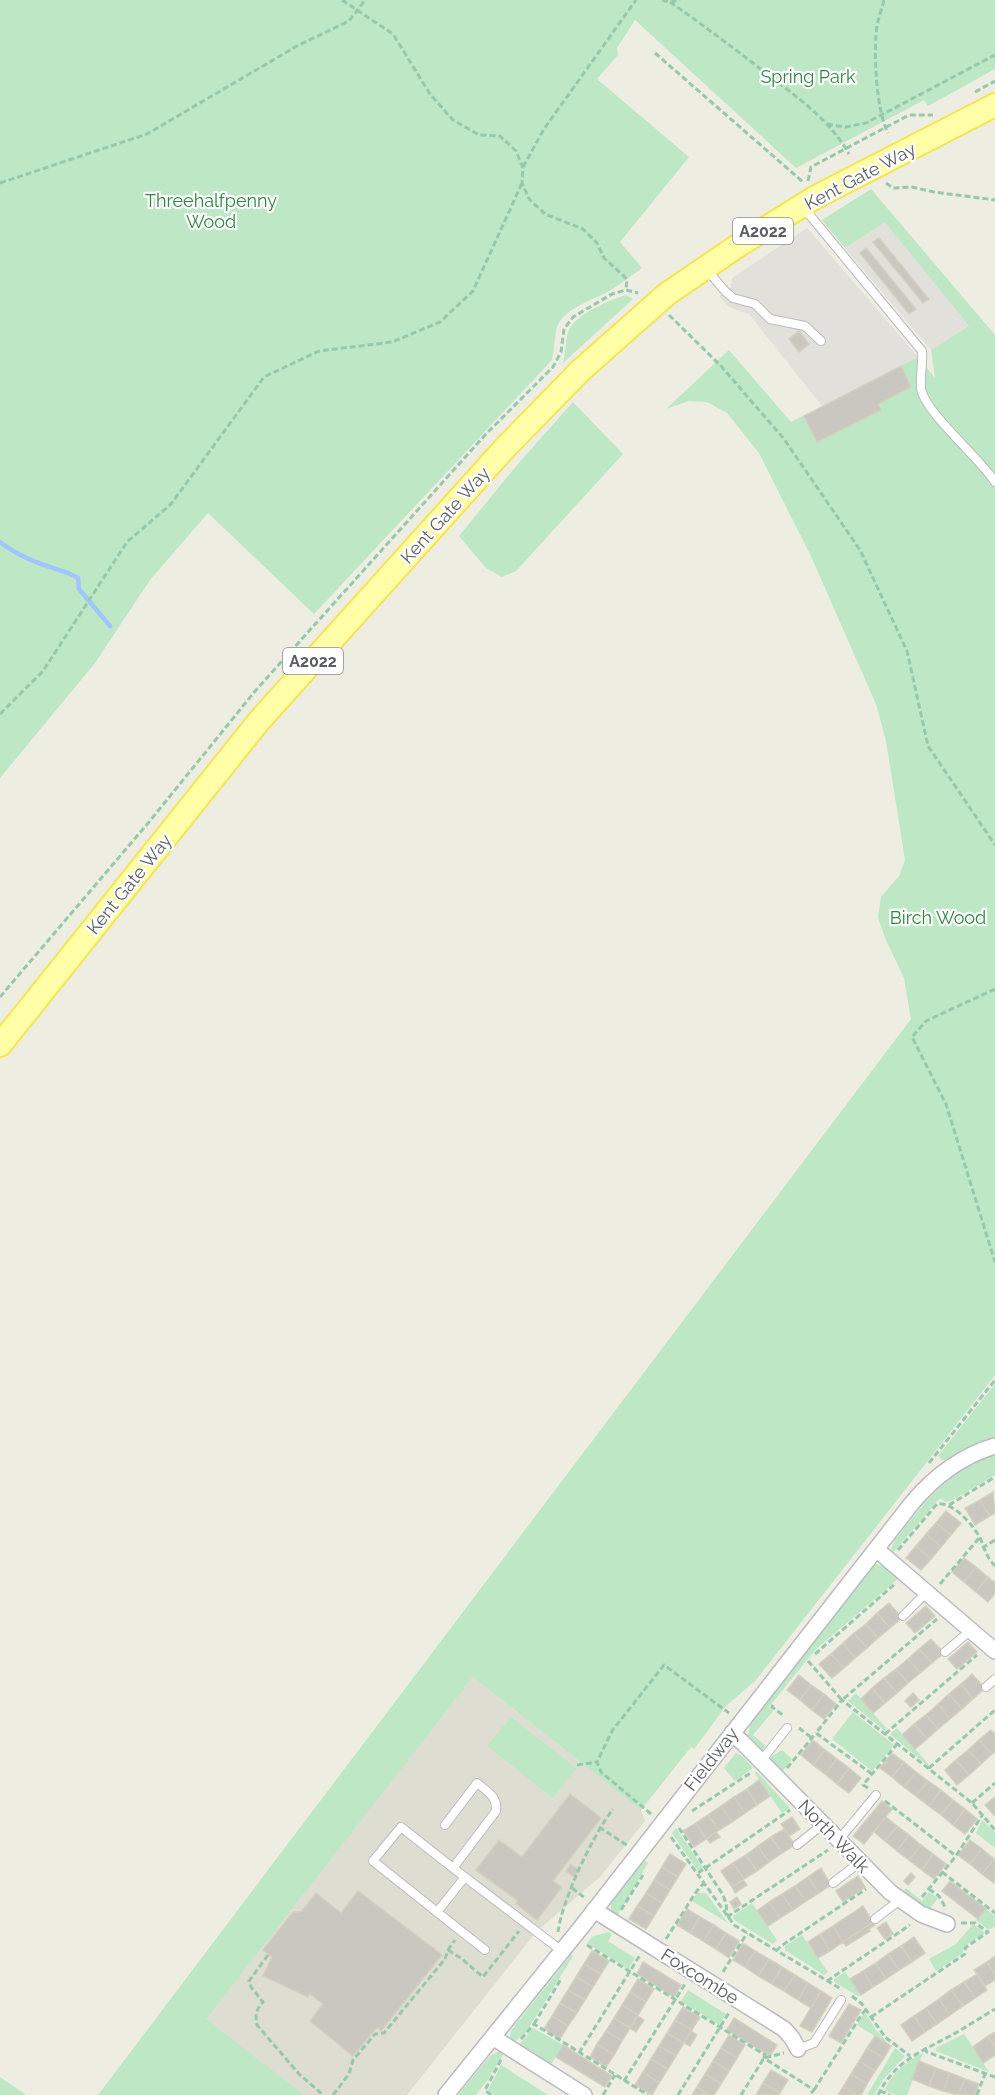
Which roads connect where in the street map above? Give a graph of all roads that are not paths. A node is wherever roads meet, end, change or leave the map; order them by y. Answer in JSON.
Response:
{"nodes":[{"id":1,"x":995,"y":105,"type":"edge"},
{"id":2,"x":809,"y":202,"type":"junction"},
{"id":3,"x":705,"y":268,"type":"junction"},
{"id":4,"x":821,"y":341,"type":"dead end"},
{"id":5,"x":995,"y":482,"type":"edge"},
{"id":6,"x":0,"y":1045,"type":"edge"},
{"id":7,"x":995,"y":1446,"type":"edge"},
{"id":8,"x":876,"y":1549,"type":"junction"},
{"id":9,"x":929,"y":1594,"type":"junction"},
{"id":10,"x":903,"y":1616,"type":"dead end"},
{"id":11,"x":971,"y":1630,"type":"junction"},
{"id":12,"x":992,"y":1648,"type":"edge"},
{"id":13,"x":945,"y":1652,"type":"dead end"},
{"id":14,"x":995,"y":1679,"type":"edge"},
{"id":15,"x":986,"y":1687,"type":"dead end"},
{"id":16,"x":789,"y":1725,"type":"road end"},
{"id":17,"x":736,"y":1728,"type":"junction"},
{"id":18,"x":762,"y":1762,"type":"junction"},
{"id":19,"x":876,"y":1795,"type":"road end"},
{"id":20,"x":445,"y":1825,"type":"dead end"},
{"id":21,"x":822,"y":1825,"type":"junction"},
{"id":22,"x":838,"y":1841,"type":"junction"},
{"id":23,"x":797,"y":1845,"type":"dead end"},
{"id":24,"x":860,"y":1862,"type":"junction"},
{"id":25,"x":453,"y":1868,"type":"junction"},
{"id":26,"x":465,"y":1878,"type":"junction"},
{"id":27,"x":833,"y":1883,"type":"dead end"},
{"id":28,"x":898,"y":1899,"type":"junction"},
{"id":29,"x":594,"y":1910,"type":"junction"},
{"id":30,"x":437,"y":1912,"type":"junction"},
{"id":31,"x":875,"y":1919,"type":"dead end"},
{"id":32,"x":946,"y":1924,"type":"road end"},
{"id":33,"x":485,"y":1950,"type":"dead end"},
{"id":34,"x":562,"y":1951,"type":"junction"},
{"id":35,"x":841,"y":2000,"type":"dead end"},
{"id":36,"x":494,"y":2038,"type":"junction"},
{"id":37,"x":798,"y":2049,"type":"joint"},
{"id":38,"x":446,"y":2095,"type":"edge"},
{"id":39,"x":584,"y":2095,"type":"edge"}],
"edges":[{"from":1,"to":2,"type":"main road","name":"Kent Gate Way","number":"A2022"},
{"from":2,"to":3,"type":"main road","name":"Kent Gate Way","number":"A2022"},
{"from":2,"to":5,"type":"lane"},
{"from":3,"to":4,"type":"lane"},
{"from":3,"to":6,"type":"main road","name":"Kent Gate Way","number":"A2022"},
{"from":7,"to":8,"type":"street","name":"Fieldway"},
{"from":8,"to":9,"type":"street"},
{"from":8,"to":17,"type":"street","name":"Fieldway"},
{"from":9,"to":10,"type":"lane"},
{"from":9,"to":11,"type":"street"},
{"from":11,"to":12,"type":"street"},
{"from":11,"to":13,"type":"lane"},
{"from":14,"to":15,"type":"lane"},
{"from":16,"to":18,"type":"lane"},
{"from":17,"to":18,"type":"street","name":"North Walk"},
{"from":17,"to":29,"type":"street","name":"Fieldway"},
{"from":18,"to":21,"type":"street","name":"North Walk"},
{"from":19,"to":22,"type":"lane"},
{"from":20,"to":25,"type":"lane"},
{"from":21,"to":22,"type":"street","name":"North Walk"},
{"from":21,"to":23,"type":"lane"},
{"from":22,"to":24,"type":"street","name":"North Walk"},
{"from":24,"to":27,"type":"lane"},
{"from":24,"to":28,"type":"street","name":"North Walk"},
{"from":25,"to":26,"type":"lane"},
{"from":25,"to":30,"type":"lane"},
{"from":26,"to":30,"type":"lane"},
{"from":26,"to":34,"type":"lane"},
{"from":28,"to":31,"type":"lane"},
{"from":28,"to":32,"type":"street","name":"North Walk"},
{"from":29,"to":34,"type":"street","name":"Fieldway"},
{"from":29,"to":37,"type":"street","name":"Foxcombe"},
{"from":30,"to":33,"type":"lane"},
{"from":34,"to":36,"type":"street","name":"Fieldway"},
{"from":35,"to":37,"type":"lane"},
{"from":36,"to":38,"type":"street","name":"Fieldway"},
{"from":36,"to":39,"type":"street"}]}
